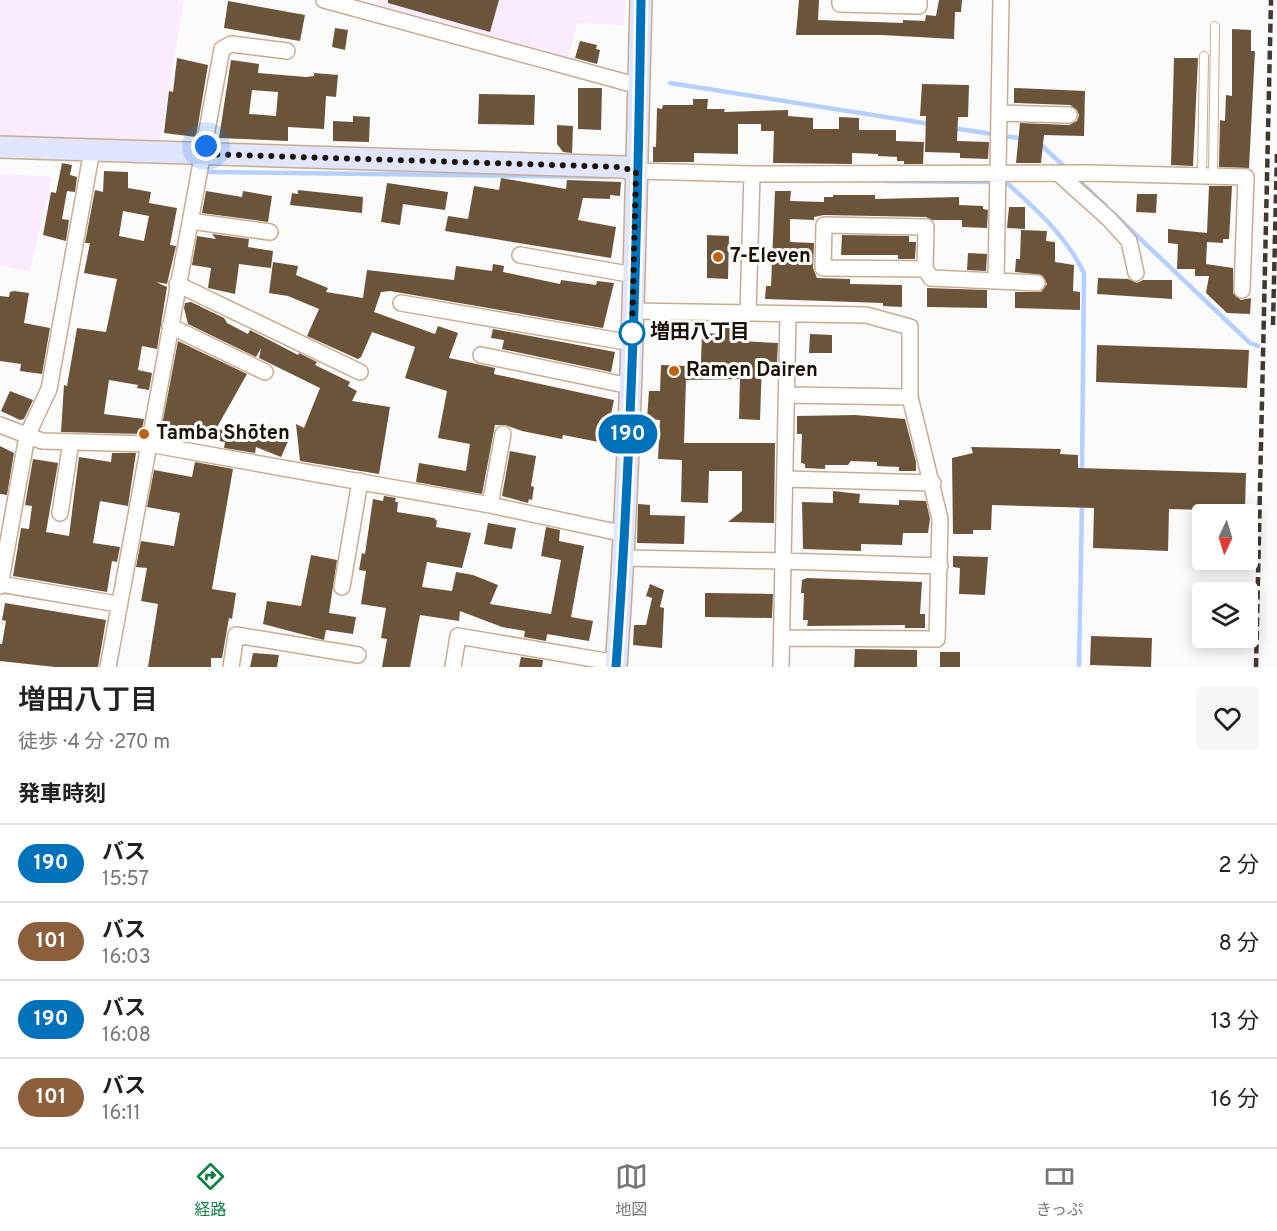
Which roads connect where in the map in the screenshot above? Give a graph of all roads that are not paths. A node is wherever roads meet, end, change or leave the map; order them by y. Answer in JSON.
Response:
{"nodes":[{"id":1,"x":324,"y":0,"type":"edge"},
{"id":2,"x":641,"y":0,"type":"edge"},
{"id":3,"x":840,"y":0,"type":"edge"},
{"id":4,"x":919,"y":0,"type":"edge"},
{"id":5,"x":1001,"y":0,"type":"edge"},
{"id":6,"x":1215,"y":26,"type":"dead end"},
{"id":7,"x":287,"y":51,"type":"dead end"},
{"id":8,"x":1204,"y":56,"type":"dead end"},
{"id":9,"x":639,"y":86,"type":"junction"},
{"id":10,"x":1000,"y":113,"type":"junction"},
{"id":11,"x":1069,"y":115,"type":"dead end"},
{"id":12,"x":0,"y":147,"type":"edge"},
{"id":13,"x":92,"y":150,"type":"junction"},
{"id":14,"x":204,"y":154,"type":"junction"},
{"id":15,"x":636,"y":171,"type":"junction"},
{"id":16,"x":752,"y":174,"type":"junction"},
{"id":17,"x":1068,"y":174,"type":"junction"},
{"id":18,"x":1000,"y":175,"type":"junction"},
{"id":19,"x":1207,"y":176,"type":"junction"},
{"id":20,"x":190,"y":221,"type":"junction"},
{"id":21,"x":270,"y":232,"type":"dead end"},
{"id":22,"x":520,"y":255,"type":"dead end"},
{"id":23,"x":925,"y":269,"type":"junction"},
{"id":24,"x":1136,"y":273,"type":"dead end"},
{"id":25,"x":634,"y":275,"type":"junction"},
{"id":26,"x":996,"y":280,"type":"junction"},
{"id":27,"x":1037,"y":283,"type":"dead end"},
{"id":28,"x":177,"y":284,"type":"junction"},
{"id":29,"x":1242,"y":290,"type":"dead end"},
{"id":30,"x":402,"y":303,"type":"dead end"},
{"id":31,"x":633,"y":311,"type":"junction"},
{"id":32,"x":748,"y":314,"type":"junction"},
{"id":33,"x":788,"y":315,"type":"junction"},
{"id":34,"x":170,"y":326,"type":"junction"},
{"id":35,"x":632,"y":343,"type":"junction"},
{"id":36,"x":481,"y":355,"type":"dead end"},
{"id":37,"x":265,"y":372,"type":"dead end"},
{"id":38,"x":360,"y":372,"type":"dead end"},
{"id":39,"x":630,"y":386,"type":"junction"},
{"id":40,"x":786,"y":395,"type":"junction"},
{"id":41,"x":910,"y":397,"type":"junction"},
{"id":42,"x":0,"y":425,"type":"edge"},
{"id":43,"x":502,"y":434,"type":"dead end"},
{"id":44,"x":27,"y":436,"type":"junction"},
{"id":45,"x":71,"y":442,"type":"junction"},
{"id":46,"x":149,"y":444,"type":"junction"},
{"id":47,"x":785,"y":479,"type":"junction"},
{"id":48,"x":360,"y":481,"type":"junction"},
{"id":49,"x":933,"y":483,"type":"junction"},
{"id":50,"x":7,"y":504,"type":"edge"},
{"id":51,"x":490,"y":505,"type":"junction"},
{"id":52,"x":60,"y":513,"type":"dead end"},
{"id":53,"x":625,"y":534,"type":"junction"},
{"id":54,"x":624,"y":558,"type":"junction"},
{"id":55,"x":783,"y":561,"type":"junction"},
{"id":56,"x":939,"y":567,"type":"junction"},
{"id":57,"x":0,"y":585,"type":"edge"},
{"id":58,"x":342,"y":587,"type":"dead end"},
{"id":59,"x":117,"y":604,"type":"junction"},
{"id":60,"x":782,"y":638,"type":"junction"},
{"id":61,"x":358,"y":655,"type":"dead end"},
{"id":62,"x":616,"y":665,"type":"edge"},
{"id":63,"x":108,"y":667,"type":"edge"},
{"id":64,"x":231,"y":667,"type":"edge"},
{"id":65,"x":453,"y":667,"type":"edge"},
{"id":66,"x":781,"y":667,"type":"edge"}],
"edges":[{"from":1,"to":9,"type":"street"},
{"from":2,"to":9,"type":"main road"},
{"from":3,"to":4,"type":"street"},
{"from":5,"to":10,"type":"street"},
{"from":6,"to":19,"type":"lane"},
{"from":7,"to":14,"type":"street"},
{"from":8,"to":19,"type":"lane"},
{"from":9,"to":15,"type":"main road"},
{"from":10,"to":11,"type":"street"},
{"from":10,"to":18,"type":"street"},
{"from":12,"to":13,"type":"main road"},
{"from":13,"to":14,"type":"main road"},
{"from":13,"to":44,"type":"street"},
{"from":14,"to":15,"type":"main road"},
{"from":14,"to":20,"type":"street"},
{"from":15,"to":16,"type":"street"},
{"from":15,"to":25,"type":"main road"},
{"from":16,"to":18,"type":"street"},
{"from":16,"to":32,"type":"street"},
{"from":17,"to":18,"type":"street"},
{"from":17,"to":19,"type":"street"},
{"from":17,"to":24,"type":"street"},
{"from":18,"to":26,"type":"street"},
{"from":19,"to":29,"type":"street"},
{"from":20,"to":21,"type":"street"},
{"from":20,"to":28,"type":"street"},
{"from":22,"to":25,"type":"street"},
{"from":23,"to":23,"type":"street"},
{"from":23,"to":26,"type":"street"},
{"from":25,"to":31,"type":"main road"},
{"from":26,"to":27,"type":"street"},
{"from":28,"to":34,"type":"street"},
{"from":28,"to":38,"type":"street"},
{"from":30,"to":35,"type":"street"},
{"from":31,"to":32,"type":"street"},
{"from":31,"to":35,"type":"main road"},
{"from":32,"to":33,"type":"street"},
{"from":33,"to":40,"type":"street"},
{"from":33,"to":41,"type":"street"},
{"from":34,"to":37,"type":"street"},
{"from":34,"to":46,"type":"street"},
{"from":35,"to":39,"type":"main road"},
{"from":36,"to":39,"type":"street"},
{"from":39,"to":53,"type":"main road"},
{"from":40,"to":41,"type":"street"},
{"from":40,"to":47,"type":"street"},
{"from":41,"to":49,"type":"street"},
{"from":42,"to":44,"type":"street"},
{"from":43,"to":51,"type":"street"},
{"from":44,"to":45,"type":"street"},
{"from":44,"to":50,"type":"street"},
{"from":45,"to":46,"type":"street"},
{"from":45,"to":52,"type":"street"},
{"from":46,"to":48,"type":"street"},
{"from":46,"to":59,"type":"street"},
{"from":47,"to":49,"type":"street"},
{"from":47,"to":55,"type":"street"},
{"from":48,"to":51,"type":"street"},
{"from":48,"to":58,"type":"street"},
{"from":49,"to":56,"type":"street"},
{"from":50,"to":57,"type":"street"},
{"from":51,"to":53,"type":"street"},
{"from":53,"to":54,"type":"main road"},
{"from":54,"to":55,"type":"street"},
{"from":54,"to":62,"type":"main road"},
{"from":55,"to":56,"type":"street"},
{"from":55,"to":60,"type":"street"},
{"from":56,"to":60,"type":"street"},
{"from":57,"to":59,"type":"street"},
{"from":59,"to":63,"type":"street"},
{"from":60,"to":66,"type":"street"},
{"from":61,"to":64,"type":"street"},
{"from":62,"to":65,"type":"street"}]}
